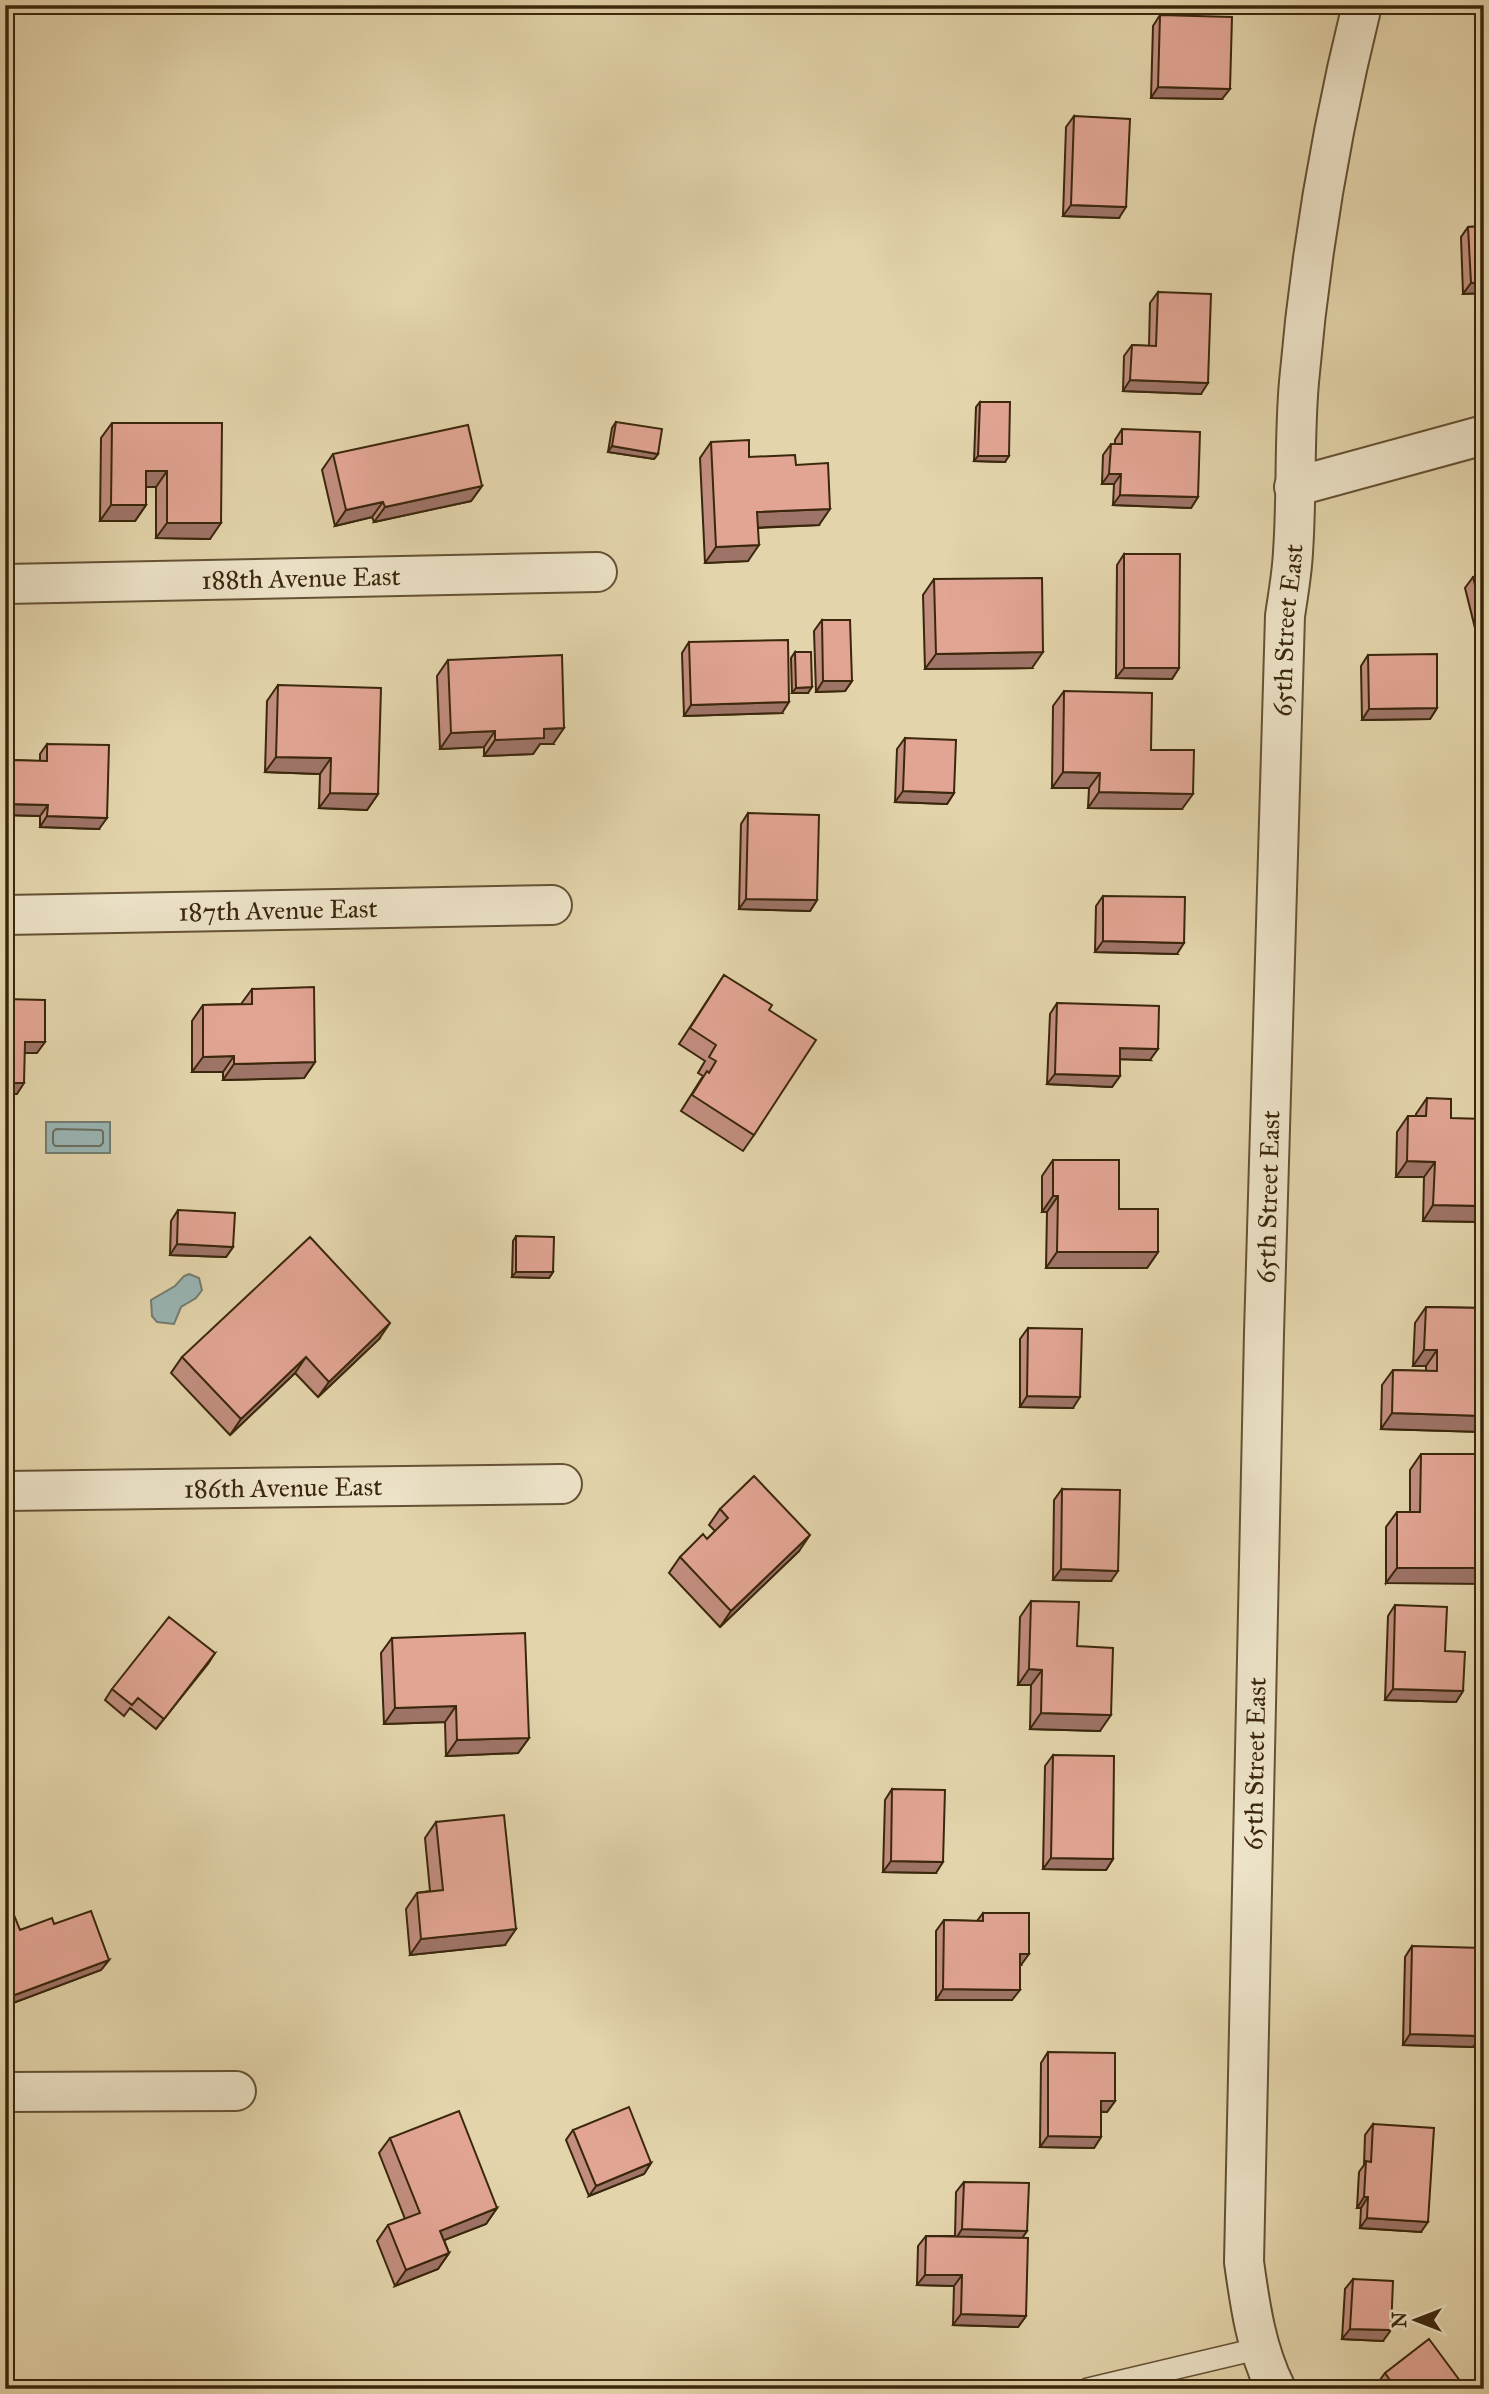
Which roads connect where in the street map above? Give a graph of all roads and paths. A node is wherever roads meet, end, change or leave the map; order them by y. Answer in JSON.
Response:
{"nodes":[{"id":1,"x":1362,"y":5,"type":"edge"},
{"id":2,"x":1484,"y":435,"type":"edge"},
{"id":3,"x":1294,"y":487,"type":"junction"},
{"id":4,"x":597,"y":572,"type":"dead end"},
{"id":5,"x":5,"y":584,"type":"edge"},
{"id":6,"x":552,"y":905,"type":"dead end"},
{"id":7,"x":5,"y":915,"type":"edge"},
{"id":8,"x":562,"y":1485,"type":"dead end"},
{"id":9,"x":5,"y":1491,"type":"edge"},
{"id":10,"x":236,"y":2091,"type":"dead end"},
{"id":11,"x":5,"y":2092,"type":"edge"},
{"id":12,"x":1261,"y":2348,"type":"junction"},
{"id":13,"x":1088,"y":2389,"type":"edge"},
{"id":14,"x":1276,"y":2389,"type":"edge"}],
"edges":[{"from":1,"to":3,"type":"street","name":"65th Street East"},
{"from":2,"to":3,"type":"street"},
{"from":3,"to":12,"type":"street","name":"65th Street East"},
{"from":4,"to":5,"type":"street","name":"188th Avenue East"},
{"from":6,"to":7,"type":"street","name":"187th Avenue East"},
{"from":8,"to":9,"type":"street","name":"186th Avenue East"},
{"from":10,"to":11,"type":"street"},
{"from":12,"to":13,"type":"lane"},
{"from":12,"to":14,"type":"street","name":"65th Street East"}]}
